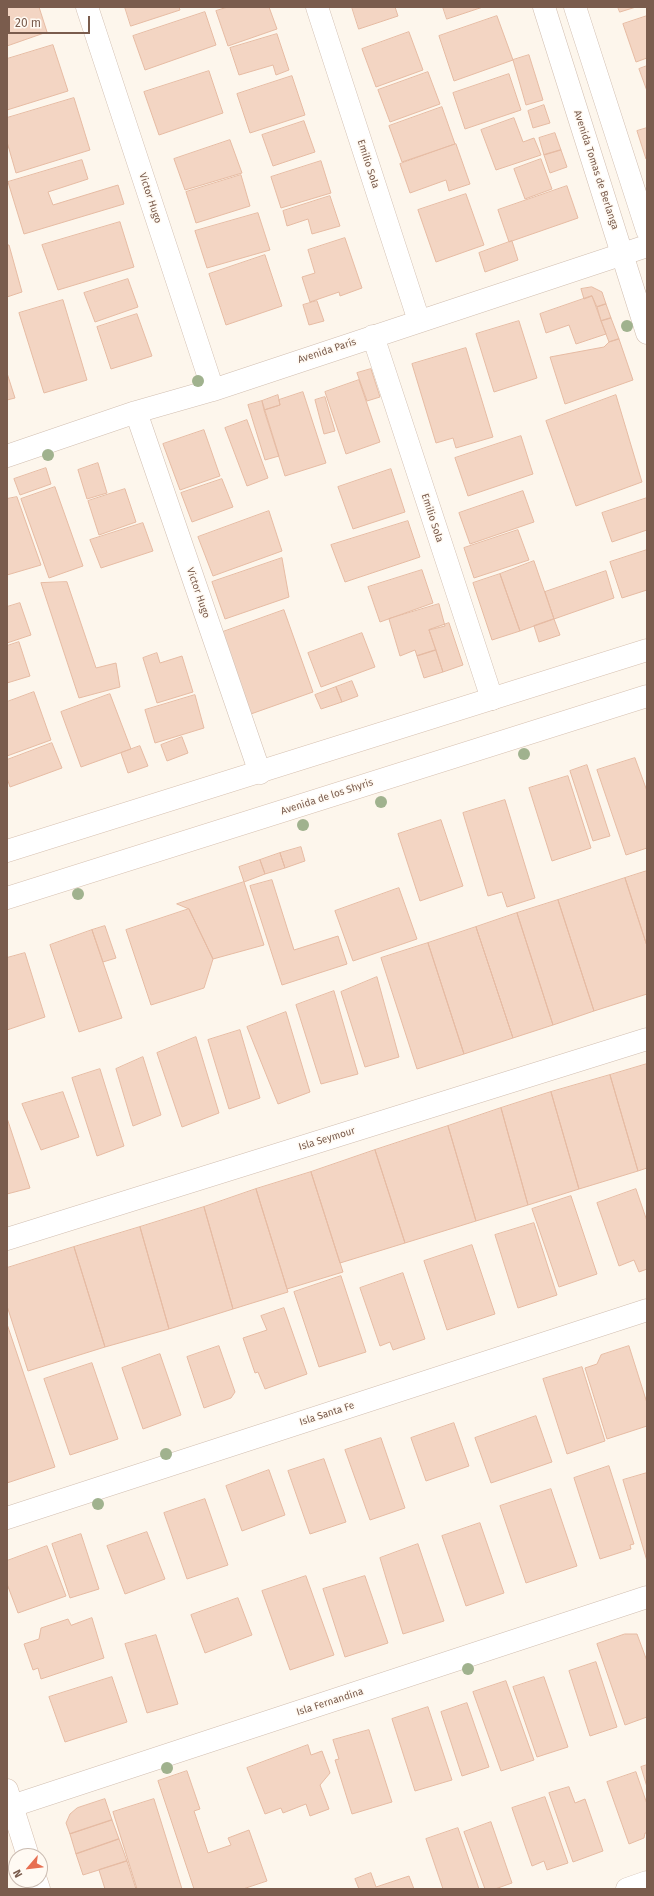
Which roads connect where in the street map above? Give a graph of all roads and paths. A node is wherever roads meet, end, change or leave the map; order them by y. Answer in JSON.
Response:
{"nodes":[{"id":1,"x":87,"y":7,"type":"edge"},
{"id":2,"x":317,"y":7,"type":"edge"},
{"id":3,"x":544,"y":7,"type":"edge"},
{"id":4,"x":575,"y":7,"type":"edge"},
{"id":5,"x":647,"y":230,"type":"edge"},
{"id":6,"x":647,"y":246,"type":"edge"},
{"id":7,"x":622,"y":254,"type":"junction"},
{"id":8,"x":419,"y":321,"type":"junction"},
{"id":9,"x":647,"y":333,"type":"edge"},
{"id":10,"x":373,"y":336,"type":"junction"},
{"id":11,"x":213,"y":390,"type":"junction"},
{"id":12,"x":136,"y":412,"type":"junction"},
{"id":13,"x":7,"y":456,"type":"edge"},
{"id":14,"x":647,"y":650,"type":"edge"},
{"id":15,"x":647,"y":696,"type":"edge"},
{"id":16,"x":492,"y":699,"type":"junction"},
{"id":17,"x":260,"y":773,"type":"junction"},
{"id":18,"x":7,"y":851,"type":"edge"},
{"id":19,"x":7,"y":898,"type":"edge"},
{"id":20,"x":647,"y":1040,"type":"edge"},
{"id":21,"x":7,"y":1239,"type":"edge"},
{"id":22,"x":647,"y":1310,"type":"edge"},
{"id":23,"x":7,"y":1518,"type":"edge"},
{"id":24,"x":647,"y":1597,"type":"edge"},
{"id":25,"x":10,"y":1798,"type":"edge"},
{"id":26,"x":26,"y":1848,"type":"edge"},
{"id":27,"x":647,"y":1882,"type":"edge"},
{"id":28,"x":627,"y":1889,"type":"edge"}],
"edges":[{"from":1,"to":11,"type":"street","name":"Victor Hugo"},
{"from":2,"to":8,"type":"street","name":"Emilio Sola"},
{"from":3,"to":7,"type":"street","name":"Avenida Tomas de Berlanga"},
{"from":4,"to":5,"type":"street"},
{"from":6,"to":7,"type":"street","name":"Avenida París"},
{"from":7,"to":8,"type":"street","name":"Avenida París"},
{"from":7,"to":9,"type":"street","name":"Avenida Tomas de Berlanga"},
{"from":8,"to":10,"type":"street","name":"Avenida París"},
{"from":10,"to":11,"type":"street","name":"Avenida París"},
{"from":10,"to":16,"type":"street","name":"Emilio Sola"},
{"from":11,"to":12,"type":"street","name":"Avenida París"},
{"from":12,"to":13,"type":"street","name":"Avenida París"},
{"from":12,"to":17,"type":"street","name":"Victor Hugo"},
{"from":14,"to":16,"type":"street"},
{"from":15,"to":19,"type":"street","name":"Avenida de los Shyris"},
{"from":16,"to":17,"type":"street"},
{"from":17,"to":18,"type":"street"},
{"from":20,"to":21,"type":"street","name":"Isla Seymour"},
{"from":22,"to":23,"type":"street","name":"Isla Santa Fe"},
{"from":24,"to":25,"type":"street","name":"Isla Fernandina"},
{"from":25,"to":26,"type":"street"},
{"from":27,"to":28,"type":"street"}]}
